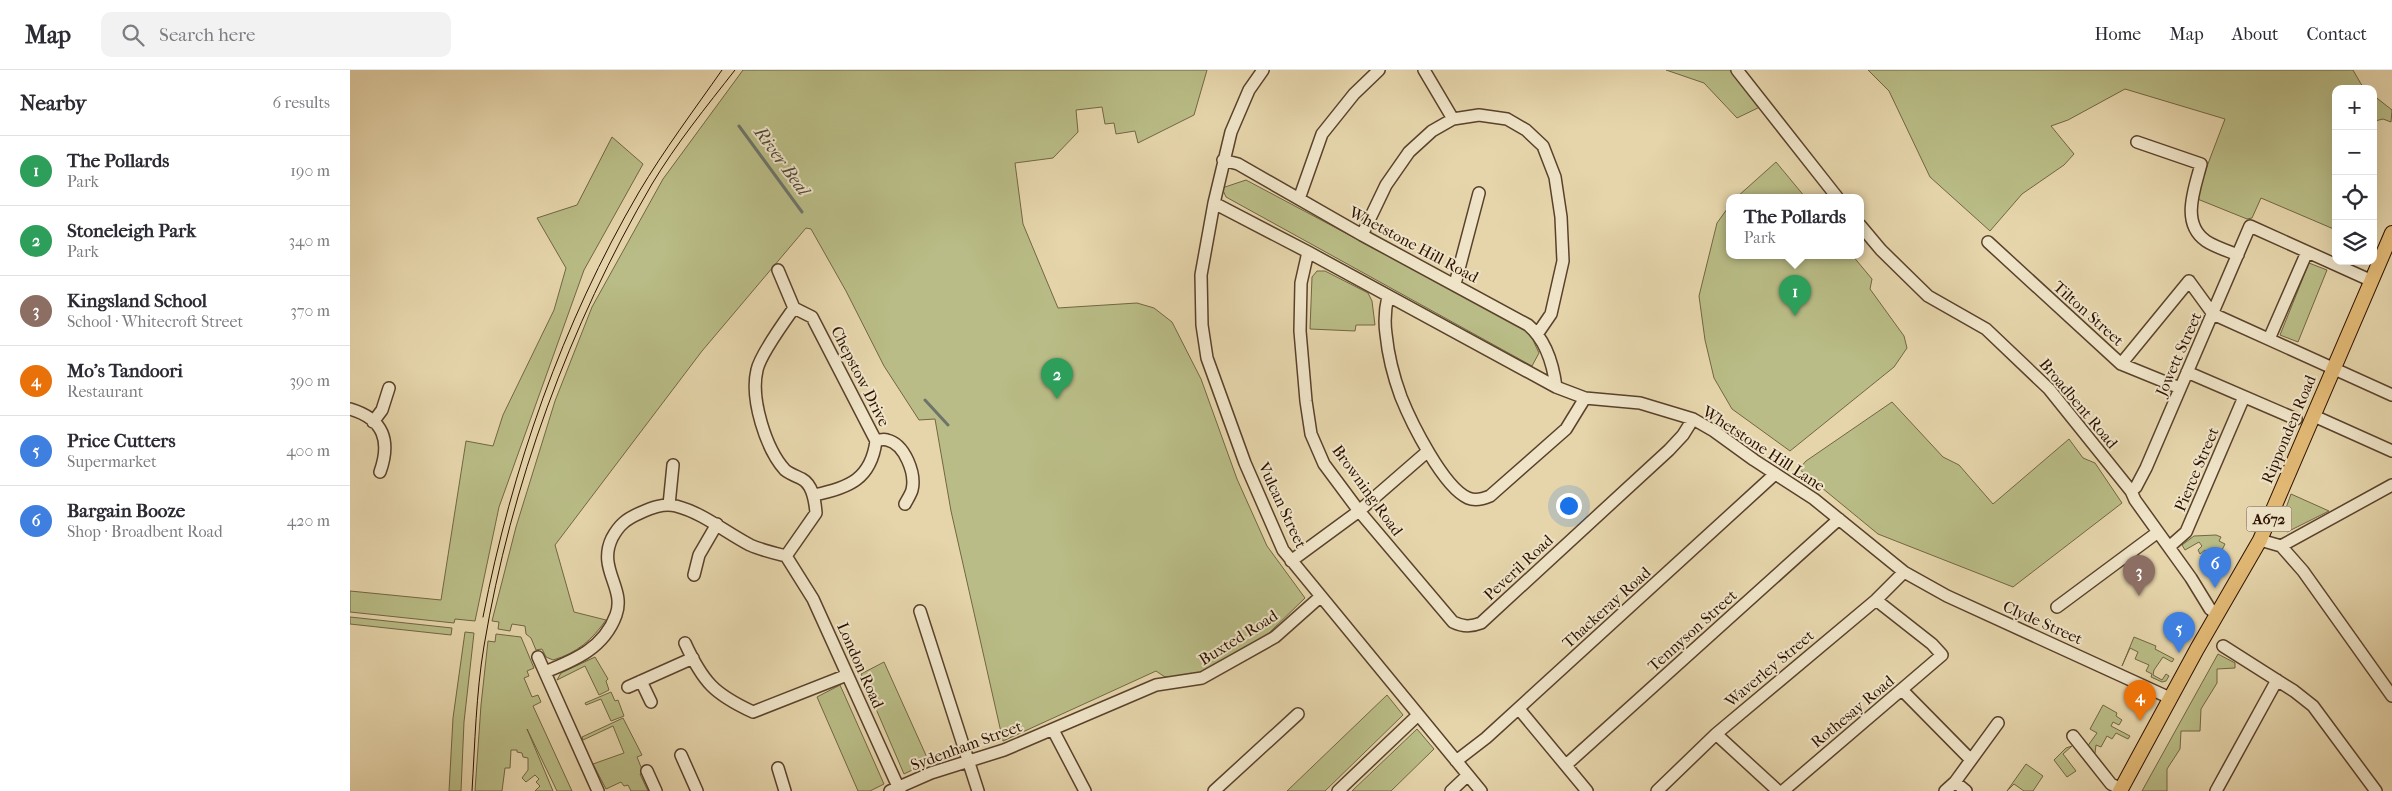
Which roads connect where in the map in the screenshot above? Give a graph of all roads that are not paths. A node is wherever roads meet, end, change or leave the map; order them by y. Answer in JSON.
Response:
{"nodes":[{"id":1,"x":1263,"y":70,"type":"edge"},
{"id":2,"x":1379,"y":70,"type":"edge"},
{"id":3,"x":1424,"y":70,"type":"edge"},
{"id":4,"x":1736,"y":70,"type":"edge"},
{"id":5,"x":1453,"y":119,"type":"junction"},
{"id":6,"x":2137,"y":142,"type":"dead end"},
{"id":7,"x":1223,"y":160,"type":"junction"},
{"id":8,"x":1479,"y":193,"type":"dead end"},
{"id":9,"x":1835,"y":194,"type":"edge"},
{"id":10,"x":1298,"y":199,"type":"junction"},
{"id":11,"x":1214,"y":203,"type":"junction"},
{"id":12,"x":1864,"y":230,"type":"edge"},
{"id":13,"x":2392,"y":234,"type":"edge"},
{"id":14,"x":1362,"y":235,"type":"junction"},
{"id":15,"x":1988,"y":242,"type":"dead end"},
{"id":16,"x":2389,"y":248,"type":"edge"},
{"id":17,"x":1308,"y":252,"type":"junction"},
{"id":18,"x":2306,"y":252,"type":"junction"},
{"id":19,"x":2238,"y":255,"type":"junction"},
{"id":20,"x":778,"y":270,"type":"dead end"},
{"id":21,"x":2372,"y":281,"type":"junction"},
{"id":22,"x":1455,"y":284,"type":"junction"},
{"id":23,"x":1388,"y":296,"type":"junction"},
{"id":24,"x":794,"y":308,"type":"junction"},
{"id":25,"x":2213,"y":314,"type":"junction"},
{"id":26,"x":1538,"y":333,"type":"junction"},
{"id":27,"x":2269,"y":339,"type":"junction"},
{"id":28,"x":2121,"y":364,"type":"junction"},
{"id":29,"x":2333,"y":369,"type":"junction"},
{"id":30,"x":2187,"y":372,"type":"junction"},
{"id":31,"x":1556,"y":387,"type":"junction"},
{"id":32,"x":389,"y":388,"type":"dead end"},
{"id":33,"x":2180,"y":388,"type":"junction"},
{"id":34,"x":2392,"y":395,"type":"edge"},
{"id":35,"x":2244,"y":397,"type":"junction"},
{"id":36,"x":1585,"y":398,"type":"junction"},
{"id":37,"x":350,"y":409,"type":"edge"},
{"id":38,"x":2314,"y":416,"type":"junction"},
{"id":39,"x":1693,"y":419,"type":"junction"},
{"id":40,"x":2296,"y":419,"type":"dead end"},
{"id":41,"x":373,"y":422,"type":"junction"},
{"id":42,"x":876,"y":440,"type":"junction"},
{"id":43,"x":1428,"y":451,"type":"junction"},
{"id":44,"x":2392,"y":451,"type":"edge"},
{"id":45,"x":673,"y":465,"type":"dead end"},
{"id":46,"x":380,"y":472,"type":"dead end"},
{"id":47,"x":1775,"y":474,"type":"junction"},
{"id":48,"x":2392,"y":485,"type":"edge"},
{"id":49,"x":2131,"y":491,"type":"junction"},
{"id":50,"x":814,"y":495,"type":"junction"},
{"id":51,"x":669,"y":504,"type":"junction"},
{"id":52,"x":905,"y":504,"type":"dead end"},
{"id":53,"x":1359,"y":511,"type":"junction"},
{"id":54,"x":1839,"y":519,"type":"junction"},
{"id":55,"x":716,"y":524,"type":"junction"},
{"id":56,"x":2158,"y":532,"type":"junction"},
{"id":57,"x":2260,"y":540,"type":"junction"},
{"id":58,"x":2281,"y":546,"type":"junction"},
{"id":59,"x":2169,"y":547,"type":"junction"},
{"id":60,"x":786,"y":556,"type":"junction"},
{"id":61,"x":1291,"y":561,"type":"junction"},
{"id":62,"x":1904,"y":572,"type":"junction"},
{"id":63,"x":694,"y":575,"type":"dead end"},
{"id":64,"x":1320,"y":597,"type":"junction"},
{"id":65,"x":1876,"y":600,"type":"junction"},
{"id":66,"x":2057,"y":607,"type":"dead end"},
{"id":67,"x":920,"y":611,"type":"dead end"},
{"id":68,"x":2217,"y":614,"type":"junction"},
{"id":69,"x":1468,"y":626,"type":"joint"},
{"id":70,"x":685,"y":643,"type":"dead end"},
{"id":71,"x":2223,"y":646,"type":"dead end"},
{"id":72,"x":538,"y":657,"type":"dead end"},
{"id":73,"x":693,"y":658,"type":"junction"},
{"id":74,"x":545,"y":672,"type":"junction"},
{"id":75,"x":847,"y":674,"type":"junction"},
{"id":76,"x":2277,"y":680,"type":"junction"},
{"id":77,"x":641,"y":681,"type":"junction"},
{"id":78,"x":628,"y":687,"type":"dead end"},
{"id":79,"x":1902,"y":690,"type":"junction"},
{"id":80,"x":2392,"y":696,"type":"edge"},
{"id":81,"x":2170,"y":698,"type":"junction"},
{"id":82,"x":651,"y":702,"type":"dead end"},
{"id":83,"x":1519,"y":709,"type":"junction"},
{"id":84,"x":1298,"y":714,"type":"dead end"},
{"id":85,"x":1418,"y":715,"type":"junction"},
{"id":86,"x":1998,"y":723,"type":"dead end"},
{"id":87,"x":1053,"y":730,"type":"junction"},
{"id":88,"x":1716,"y":734,"type":"junction"},
{"id":89,"x":2072,"y":736,"type":"dead end"},
{"id":90,"x":681,"y":755,"type":"dead end"},
{"id":91,"x":1971,"y":760,"type":"junction"},
{"id":92,"x":969,"y":761,"type":"junction"},
{"id":93,"x":1456,"y":761,"type":"junction"},
{"id":94,"x":1566,"y":765,"type":"junction"},
{"id":95,"x":778,"y":768,"type":"dead end"},
{"id":96,"x":647,"y":771,"type":"dead end"},
{"id":97,"x":1468,"y":775,"type":"junction"},
{"id":98,"x":1955,"y":782,"type":"junction"},
{"id":99,"x":896,"y":790,"type":"edge"},
{"id":100,"x":2120,"y":790,"type":"edge"},
{"id":101,"x":598,"y":791,"type":"edge"},
{"id":102,"x":656,"y":791,"type":"edge"},
{"id":103,"x":697,"y":791,"type":"edge"},
{"id":104,"x":785,"y":791,"type":"edge"},
{"id":105,"x":978,"y":791,"type":"edge"},
{"id":106,"x":1085,"y":791,"type":"edge"},
{"id":107,"x":1214,"y":791,"type":"edge"},
{"id":108,"x":1338,"y":791,"type":"edge"},
{"id":109,"x":1452,"y":791,"type":"edge"},
{"id":110,"x":1481,"y":791,"type":"edge"},
{"id":111,"x":1587,"y":791,"type":"edge"},
{"id":112,"x":1657,"y":791,"type":"edge"},
{"id":113,"x":1778,"y":791,"type":"edge"},
{"id":114,"x":1783,"y":791,"type":"edge"},
{"id":115,"x":1945,"y":791,"type":"edge"},
{"id":116,"x":1966,"y":791,"type":"edge"},
{"id":117,"x":2216,"y":791,"type":"edge"},
{"id":118,"x":2376,"y":791,"type":"edge"}],
"edges":[{"from":1,"to":7,"type":"street","name":"Vulcan Street"},
{"from":2,"to":10,"type":"street"},
{"from":3,"to":5,"type":"street"},
{"from":4,"to":9,"type":"street"},
{"from":5,"to":14,"type":"street"},
{"from":5,"to":26,"type":"street"},
{"from":6,"to":19,"type":"street"},
{"from":7,"to":10,"type":"street","name":"Whetstone Hill Road"},
{"from":7,"to":11,"type":"street","name":"Vulcan Street"},
{"from":8,"to":22,"type":"street"},
{"from":10,"to":14,"type":"street","name":"Whetstone Hill Road"},
{"from":11,"to":17,"type":"street"},
{"from":11,"to":61,"type":"street","name":"Vulcan Street"},
{"from":12,"to":49,"type":"street","name":"Broadbent Road"},
{"from":13,"to":16,"type":"main road","name":"Ripponden Road","number":"A672"},
{"from":14,"to":22,"type":"street","name":"Whetstone Hill Road"},
{"from":15,"to":28,"type":"street","name":"Tilton Street"},
{"from":16,"to":21,"type":"main road","name":"Ripponden Road","number":"A672"},
{"from":17,"to":23,"type":"street"},
{"from":17,"to":53,"type":"street","name":"Browning Road"},
{"from":18,"to":19,"type":"street","name":"Jowett Street"},
{"from":18,"to":21,"type":"street"},
{"from":18,"to":27,"type":"street"},
{"from":19,"to":25,"type":"street","name":"Jowett Street"},
{"from":20,"to":24,"type":"street"},
{"from":21,"to":29,"type":"main road","name":"Ripponden Road","number":"A672"},
{"from":22,"to":26,"type":"street","name":"Whetstone Hill Road"},
{"from":23,"to":31,"type":"street"},
{"from":23,"to":43,"type":"street"},
{"from":24,"to":42,"type":"street","name":"Chepstow Drive"},
{"from":24,"to":50,"type":"street"},
{"from":25,"to":27,"type":"street"},
{"from":25,"to":28,"type":"street"},
{"from":25,"to":30,"type":"street","name":"Jowett Street"},
{"from":26,"to":31,"type":"street","name":"Whetstone Hill Road"},
{"from":27,"to":29,"type":"street"},
{"from":28,"to":33,"type":"street","name":"Tilton Street"},
{"from":29,"to":34,"type":"street"},
{"from":29,"to":38,"type":"main road","name":"Ripponden Road","number":"A672"},
{"from":30,"to":33,"type":"street","name":"Jowett Street"},
{"from":30,"to":35,"type":"street"},
{"from":31,"to":36,"type":"street"},
{"from":32,"to":41,"type":"street"},
{"from":33,"to":49,"type":"street","name":"Jowett Street"},
{"from":35,"to":40,"type":"street"},
{"from":35,"to":59,"type":"street","name":"Pierce Street"},
{"from":36,"to":39,"type":"street","name":"Whetstone Hill Lane"},
{"from":36,"to":43,"type":"street"},
{"from":37,"to":41,"type":"street"},
{"from":38,"to":44,"type":"street"},
{"from":38,"to":57,"type":"main road","name":"Ripponden Road","number":"A672"},
{"from":39,"to":47,"type":"street","name":"Whetstone Hill Lane"},
{"from":39,"to":69,"type":"street","name":"Peveril Road"},
{"from":41,"to":46,"type":"street"},
{"from":42,"to":50,"type":"street","name":"Chepstow Drive"},
{"from":42,"to":52,"type":"street"},
{"from":43,"to":53,"type":"street"},
{"from":45,"to":51,"type":"street"},
{"from":47,"to":54,"type":"street","name":"Whetstone Hill Lane"},
{"from":47,"to":83,"type":"street","name":"Thackeray Road"},
{"from":48,"to":58,"type":"street"},
{"from":49,"to":56,"type":"street","name":"Broadbent Road"},
{"from":50,"to":60,"type":"street"},
{"from":51,"to":55,"type":"street"},
{"from":51,"to":74,"type":"street"},
{"from":53,"to":61,"type":"street"},
{"from":53,"to":69,"type":"street","name":"Browning Road"},
{"from":54,"to":62,"type":"street","name":"Whetstone Hill Lane"},
{"from":54,"to":94,"type":"street","name":"Tennyson Street"},
{"from":55,"to":60,"type":"street"},
{"from":55,"to":63,"type":"street"},
{"from":56,"to":59,"type":"street","name":"Broadbent Road"},
{"from":56,"to":66,"type":"street"},
{"from":57,"to":58,"type":"street"},
{"from":57,"to":68,"type":"main road","name":"Ripponden Road","number":"A672"},
{"from":58,"to":80,"type":"street"},
{"from":59,"to":68,"type":"street","name":"Broadbent Road"},
{"from":60,"to":75,"type":"street","name":"London Road"},
{"from":61,"to":64,"type":"street","name":"Vulcan Street"},
{"from":62,"to":65,"type":"street","name":"Waverley Street"},
{"from":62,"to":81,"type":"street","name":"Clyde Street"},
{"from":64,"to":85,"type":"street","name":"Vulcan Street"},
{"from":64,"to":87,"type":"street","name":"Buxted Road"},
{"from":65,"to":79,"type":"street","name":"Rothesay Road"},
{"from":65,"to":88,"type":"street","name":"Waverley Street"},
{"from":67,"to":92,"type":"street"},
{"from":68,"to":81,"type":"main road","name":"Ripponden Road","number":"A672"},
{"from":70,"to":73,"type":"street"},
{"from":71,"to":76,"type":"street"},
{"from":72,"to":74,"type":"street"},
{"from":73,"to":75,"type":"street"},
{"from":73,"to":77,"type":"street"},
{"from":74,"to":101,"type":"street"},
{"from":75,"to":99,"type":"street","name":"London Road"},
{"from":76,"to":117,"type":"street"},
{"from":76,"to":118,"type":"street"},
{"from":77,"to":78,"type":"street"},
{"from":77,"to":82,"type":"street"},
{"from":79,"to":91,"type":"street"},
{"from":79,"to":114,"type":"street","name":"Rothesay Road"},
{"from":81,"to":100,"type":"main road","name":"Ripponden Road","number":"A672"},
{"from":83,"to":93,"type":"street","name":"Thackeray Road"},
{"from":83,"to":94,"type":"street"},
{"from":84,"to":107,"type":"street"},
{"from":85,"to":93,"type":"street","name":"Vulcan Street"},
{"from":85,"to":108,"type":"street"},
{"from":86,"to":91,"type":"street"},
{"from":87,"to":92,"type":"street","name":"Sydenham Street"},
{"from":87,"to":106,"type":"street"},
{"from":88,"to":112,"type":"street","name":"Waverley Street"},
{"from":88,"to":113,"type":"street"},
{"from":89,"to":100,"type":"street"},
{"from":90,"to":103,"type":"street"},
{"from":91,"to":98,"type":"street"},
{"from":92,"to":99,"type":"street","name":"Sydenham Street"},
{"from":92,"to":105,"type":"street"},
{"from":93,"to":97,"type":"street","name":"Vulcan Street"},
{"from":94,"to":111,"type":"street"},
{"from":95,"to":104,"type":"street"},
{"from":96,"to":102,"type":"street"},
{"from":97,"to":109,"type":"street"},
{"from":97,"to":110,"type":"street","name":"Vulcan Street"},
{"from":98,"to":115,"type":"street"},
{"from":98,"to":116,"type":"street"}]}
